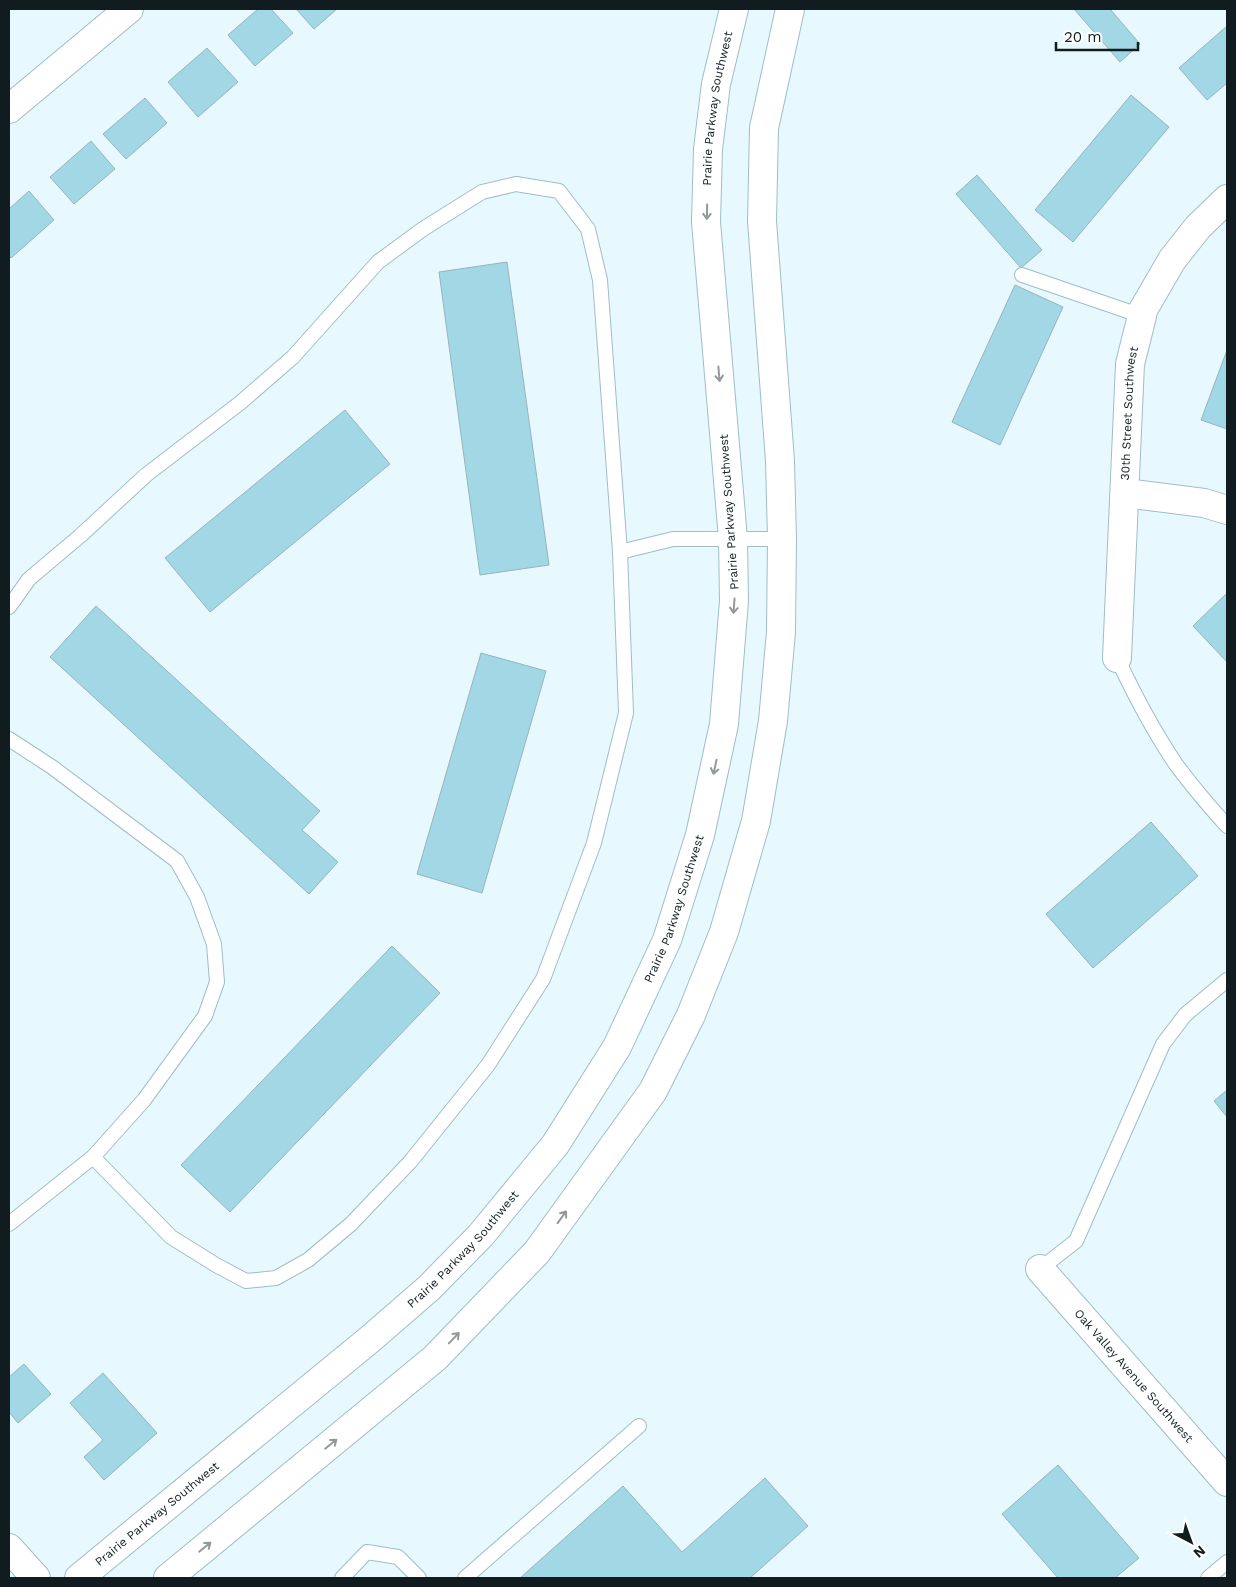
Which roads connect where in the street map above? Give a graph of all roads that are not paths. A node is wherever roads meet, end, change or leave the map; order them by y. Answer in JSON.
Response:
{"nodes":[{"id":1,"x":129,"y":9,"type":"edge"},
{"id":2,"x":734,"y":9,"type":"edge"},
{"id":3,"x":790,"y":9,"type":"edge"},
{"id":4,"x":9,"y":109,"type":"edge"},
{"id":5,"x":1227,"y":199,"type":"edge"},
{"id":6,"x":1022,"y":275,"type":"dead end"},
{"id":7,"x":1142,"y":316,"type":"junction"},
{"id":8,"x":1126,"y":492,"type":"junction"},
{"id":9,"x":1227,"y":510,"type":"edge"},
{"id":10,"x":733,"y":539,"type":"junction"},
{"id":11,"x":782,"y":539,"type":"junction"},
{"id":12,"x":620,"y":552,"type":"junction"},
{"id":13,"x":9,"y":607,"type":"edge"},
{"id":14,"x":1117,"y":658,"type":"joint"},
{"id":15,"x":9,"y":739,"type":"edge"},
{"id":16,"x":1227,"y":826,"type":"edge"},
{"id":17,"x":1227,"y":980,"type":"edge"},
{"id":18,"x":93,"y":1157,"type":"junction"},
{"id":19,"x":9,"y":1224,"type":"edge"},
{"id":20,"x":1040,"y":1269,"type":"joint"},
{"id":21,"x":639,"y":1426,"type":"dead end"},
{"id":22,"x":1227,"y":1482,"type":"edge"},
{"id":23,"x":9,"y":1548,"type":"edge"},
{"id":24,"x":1227,"y":1562,"type":"edge"},
{"id":25,"x":36,"y":1578,"type":"edge"},
{"id":26,"x":79,"y":1578,"type":"edge"},
{"id":27,"x":168,"y":1578,"type":"edge"},
{"id":28,"x":342,"y":1578,"type":"edge"},
{"id":29,"x":419,"y":1578,"type":"edge"},
{"id":30,"x":465,"y":1578,"type":"edge"},
{"id":31,"x":1208,"y":1578,"type":"edge"}],
"edges":[{"from":1,"to":4,"type":"street"},
{"from":2,"to":10,"type":"street","name":"Prairie Parkway Southwest","one_way":true},
{"from":3,"to":11,"type":"street"},
{"from":5,"to":7,"type":"street","name":"30th Street Southwest"},
{"from":6,"to":7,"type":"lane"},
{"from":7,"to":8,"type":"street","name":"30th Street Southwest"},
{"from":8,"to":9,"type":"street"},
{"from":8,"to":14,"type":"street","name":"30th Street Southwest"},
{"from":10,"to":11,"type":"lane"},
{"from":10,"to":12,"type":"lane"},
{"from":10,"to":26,"type":"street","name":"Prairie Parkway Southwest","one_way":true},
{"from":27,"to":11,"type":"street","one_way":true},
{"from":12,"to":13,"type":"lane"},
{"from":12,"to":18,"type":"lane"},
{"from":14,"to":16,"type":"lane"},
{"from":15,"to":18,"type":"lane"},
{"from":17,"to":20,"type":"lane"},
{"from":18,"to":19,"type":"lane"},
{"from":20,"to":22,"type":"street","name":"Oak Valley Avenue Southwest"},
{"from":21,"to":30,"type":"lane"},
{"from":23,"to":25,"type":"street"},
{"from":24,"to":31,"type":"lane"},
{"from":28,"to":29,"type":"lane"}]}
